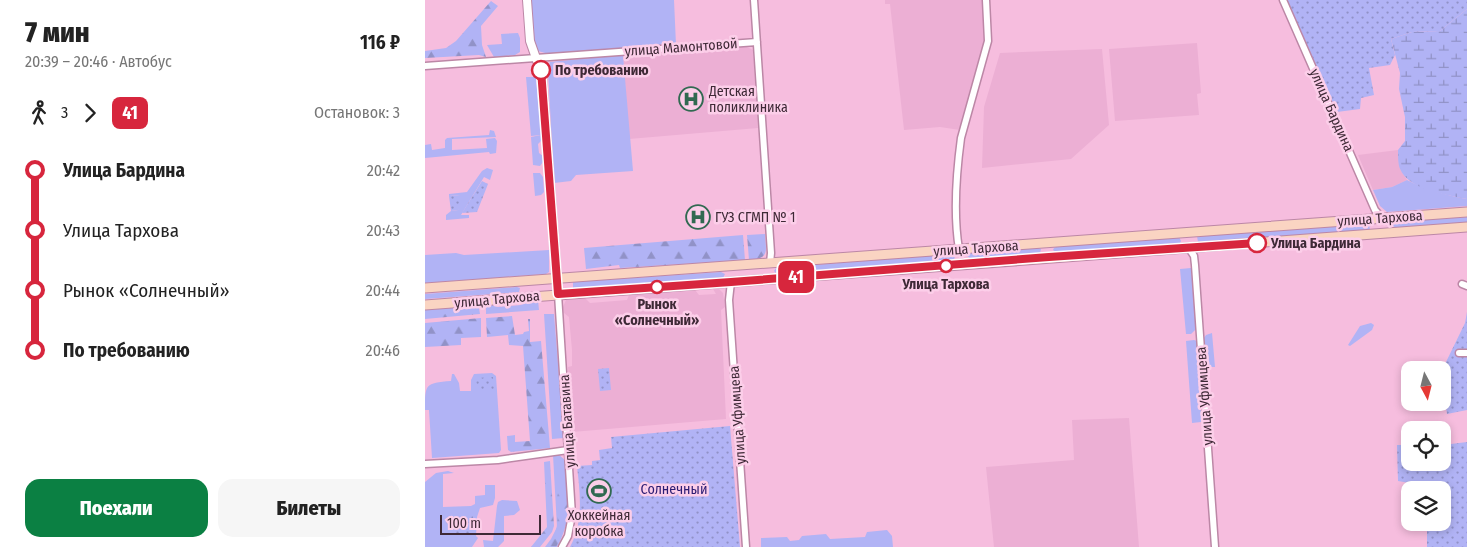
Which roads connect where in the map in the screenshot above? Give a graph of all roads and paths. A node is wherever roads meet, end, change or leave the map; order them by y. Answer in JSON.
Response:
{"nodes":[{"id":1,"x":527,"y":0,"type":"edge"},
{"id":2,"x":754,"y":0,"type":"edge"},
{"id":3,"x":986,"y":0,"type":"edge"},
{"id":4,"x":1283,"y":0,"type":"edge"},
{"id":5,"x":757,"y":42,"type":"junction"},
{"id":6,"x":537,"y":58,"type":"junction"},
{"id":7,"x":425,"y":66,"type":"edge"},
{"id":8,"x":1467,"y":212,"type":"edge"},
{"id":9,"x":1382,"y":218,"type":"junction"},
{"id":10,"x":1467,"y":227,"type":"edge"},
{"id":11,"x":1186,"y":232,"type":"junction"},
{"id":12,"x":1385,"y":233,"type":"junction"},
{"id":13,"x":1188,"y":248,"type":"junction"},
{"id":14,"x":959,"y":249,"type":"junction"},
{"id":15,"x":770,"y":263,"type":"junction"},
{"id":16,"x":730,"y":266,"type":"junction"},
{"id":17,"x":557,"y":278,"type":"junction"},
{"id":18,"x":771,"y":279,"type":"junction"},
{"id":19,"x":525,"y":280,"type":"junction"},
{"id":20,"x":731,"y":282,"type":"junction"},
{"id":21,"x":425,"y":288,"type":"edge"},
{"id":22,"x":558,"y":294,"type":"junction"},
{"id":23,"x":527,"y":296,"type":"junction"},
{"id":24,"x":425,"y":305,"type":"edge"},
{"id":25,"x":1459,"y":353,"type":"dead end"},
{"id":26,"x":1467,"y":353,"type":"edge"},
{"id":27,"x":569,"y":450,"type":"junction"},
{"id":28,"x":425,"y":464,"type":"edge"},
{"id":29,"x":562,"y":547,"type":"edge"},
{"id":30,"x":746,"y":547,"type":"edge"},
{"id":31,"x":1215,"y":547,"type":"edge"}],
"edges":[{"from":1,"to":6,"type":"street"},
{"from":2,"to":5,"type":"street"},
{"from":3,"to":14,"type":"street"},
{"from":4,"to":9,"type":"street","name":"улица Бардина"},
{"from":5,"to":6,"type":"street","name":"улица Мамонтовой"},
{"from":5,"to":15,"type":"street"},
{"from":6,"to":7,"type":"street","name":"улица Мамонтовой"},
{"from":6,"to":17,"type":"street"},
{"from":8,"to":9,"type":"main road","name":"улица Тархова"},
{"from":9,"to":11,"type":"main road","name":"улица Тархова"},
{"from":9,"to":12,"type":"main road"},
{"from":10,"to":12,"type":"main road","name":"улица Тархова"},
{"from":11,"to":13,"type":"main road"},
{"from":11,"to":14,"type":"main road","name":"улица Тархова"},
{"from":12,"to":13,"type":"main road","name":"улица Тархова"},
{"from":13,"to":18,"type":"main road","name":"улица Тархова"},
{"from":13,"to":31,"type":"street","name":"улица Уфимцева"},
{"from":14,"to":15,"type":"main road","name":"улица Тархова"},
{"from":15,"to":16,"type":"main road","name":"улица Тархова"},
{"from":15,"to":18,"type":"main road"},
{"from":16,"to":17,"type":"main road","name":"улица Тархова"},
{"from":16,"to":20,"type":"main road"},
{"from":17,"to":19,"type":"main road","name":"улица Тархова"},
{"from":17,"to":22,"type":"main road"},
{"from":18,"to":20,"type":"main road","name":"улица Тархова"},
{"from":19,"to":21,"type":"main road","name":"улица Тархова"},
{"from":19,"to":23,"type":"main road"},
{"from":20,"to":22,"type":"main road","name":"улица Тархова"},
{"from":20,"to":30,"type":"street","name":"улица Уфимцева"},
{"from":22,"to":23,"type":"main road","name":"улица Тархова"},
{"from":22,"to":27,"type":"street","name":"улица Батавина"},
{"from":23,"to":24,"type":"main road","name":"улица Тархова"},
{"from":25,"to":26,"type":"street"},
{"from":27,"to":28,"type":"street"},
{"from":27,"to":29,"type":"street","name":"улица Батавина"}]}
